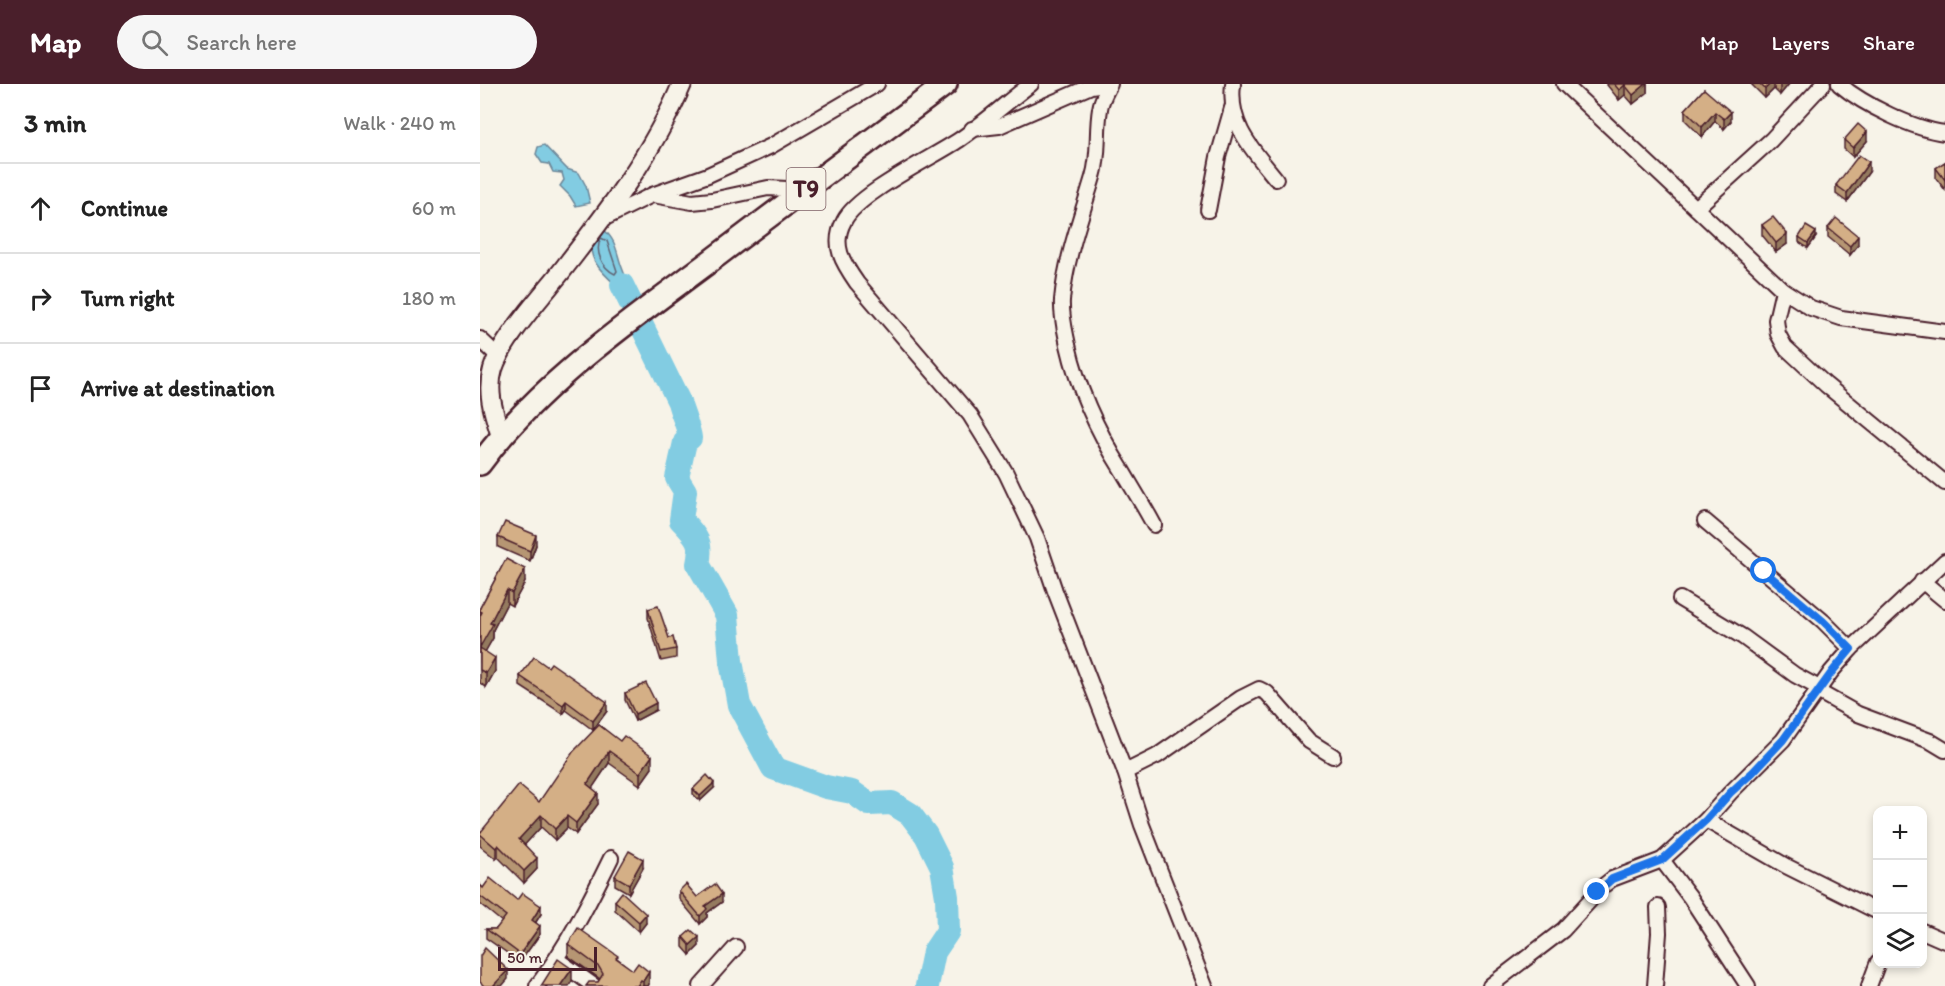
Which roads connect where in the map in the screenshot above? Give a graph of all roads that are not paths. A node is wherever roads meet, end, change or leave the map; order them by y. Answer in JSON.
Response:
{"nodes":[{"id":1,"x":682,"y":84,"type":"edge"},
{"id":2,"x":877,"y":84,"type":"edge"},
{"id":3,"x":946,"y":84,"type":"edge"},
{"id":4,"x":1031,"y":84,"type":"edge"},
{"id":5,"x":1108,"y":84,"type":"edge"},
{"id":6,"x":1233,"y":84,"type":"edge"},
{"id":7,"x":1564,"y":84,"type":"edge"},
{"id":8,"x":1823,"y":84,"type":"edge"},
{"id":9,"x":1839,"y":84,"type":"edge"},
{"id":10,"x":1232,"y":108,"type":"junction"},
{"id":11,"x":972,"y":129,"type":"junction"},
{"id":12,"x":1945,"y":133,"type":"edge"},
{"id":13,"x":1276,"y":179,"type":"dead end"},
{"id":14,"x":805,"y":190,"type":"junction"},
{"id":15,"x":652,"y":195,"type":"junction"},
{"id":16,"x":1696,"y":208,"type":"junction"},
{"id":17,"x":1208,"y":210,"type":"dead end"},
{"id":18,"x":600,"y":220,"type":"junction"},
{"id":19,"x":1783,"y":290,"type":"junction"},
{"id":20,"x":1945,"y":332,"type":"edge"},
{"id":21,"x":480,"y":339,"type":"edge"},
{"id":22,"x":498,"y":356,"type":"junction"},
{"id":23,"x":501,"y":436,"type":"junction"},
{"id":24,"x":480,"y":464,"type":"edge"},
{"id":25,"x":1945,"y":483,"type":"edge"},
{"id":26,"x":1705,"y":521,"type":"dead end"},
{"id":27,"x":1154,"y":525,"type":"dead end"},
{"id":28,"x":1945,"y":561,"type":"edge"},
{"id":29,"x":1922,"y":581,"type":"junction"},
{"id":30,"x":1680,"y":599,"type":"dead end"},
{"id":31,"x":1945,"y":600,"type":"edge"},
{"id":32,"x":1851,"y":649,"type":"junction"},
{"id":33,"x":1820,"y":690,"type":"junction"},
{"id":34,"x":1945,"y":750,"type":"edge"},
{"id":35,"x":1333,"y":756,"type":"dead end"},
{"id":36,"x":1125,"y":772,"type":"junction"},
{"id":37,"x":1706,"y":820,"type":"junction"},
{"id":38,"x":611,"y":858,"type":"dead end"},
{"id":39,"x":1662,"y":860,"type":"junction"},
{"id":40,"x":1658,"y":907,"type":"dead end"},
{"id":41,"x":1873,"y":910,"type":"edge"},
{"id":42,"x":1927,"y":934,"type":"edge"},
{"id":43,"x":1945,"y":941,"type":"edge"},
{"id":44,"x":736,"y":947,"type":"dead end"},
{"id":45,"x":557,"y":959,"type":"junction"},
{"id":46,"x":1876,"y":968,"type":"edge"},
{"id":47,"x":537,"y":986,"type":"edge"},
{"id":48,"x":594,"y":986,"type":"edge"},
{"id":49,"x":701,"y":986,"type":"edge"},
{"id":50,"x":1205,"y":986,"type":"edge"},
{"id":51,"x":1490,"y":986,"type":"edge"},
{"id":52,"x":1655,"y":986,"type":"edge"},
{"id":53,"x":1748,"y":986,"type":"edge"},
{"id":54,"x":1869,"y":986,"type":"edge"}],
"edges":[{"from":1,"to":18,"type":"main road"},
{"from":2,"to":15,"type":"street"},
{"from":3,"to":14,"type":"highway","number":"T9"},
{"from":4,"to":11,"type":"street"},
{"from":5,"to":11,"type":"street"},
{"from":5,"to":27,"type":"street"},
{"from":6,"to":10,"type":"street"},
{"from":7,"to":16,"type":"street"},
{"from":8,"to":16,"type":"street"},
{"from":9,"to":12,"type":"street"},
{"from":10,"to":13,"type":"street"},
{"from":10,"to":17,"type":"street"},
{"from":11,"to":36,"type":"street"},
{"from":14,"to":15,"type":"street"},
{"from":14,"to":23,"type":"highway","number":"T9"},
{"from":15,"to":18,"type":"street"},
{"from":16,"to":19,"type":"street"},
{"from":18,"to":22,"type":"main road"},
{"from":19,"to":20,"type":"street"},
{"from":19,"to":25,"type":"street"},
{"from":21,"to":22,"type":"street"},
{"from":22,"to":23,"type":"main road"},
{"from":23,"to":24,"type":"highway","number":"T9"},
{"from":26,"to":32,"type":"street"},
{"from":28,"to":29,"type":"street"},
{"from":29,"to":31,"type":"street"},
{"from":29,"to":32,"type":"street"},
{"from":30,"to":33,"type":"street"},
{"from":32,"to":33,"type":"street"},
{"from":33,"to":34,"type":"street"},
{"from":33,"to":37,"type":"street"},
{"from":35,"to":36,"type":"street"},
{"from":36,"to":50,"type":"street"},
{"from":37,"to":39,"type":"street"},
{"from":37,"to":41,"type":"street"},
{"from":38,"to":45,"type":"street"},
{"from":39,"to":51,"type":"street"},
{"from":39,"to":53,"type":"street"},
{"from":40,"to":52,"type":"street"},
{"from":42,"to":43,"type":"street"},
{"from":44,"to":49,"type":"street"},
{"from":45,"to":47,"type":"street"},
{"from":45,"to":48,"type":"street"},
{"from":46,"to":54,"type":"street"}]}
